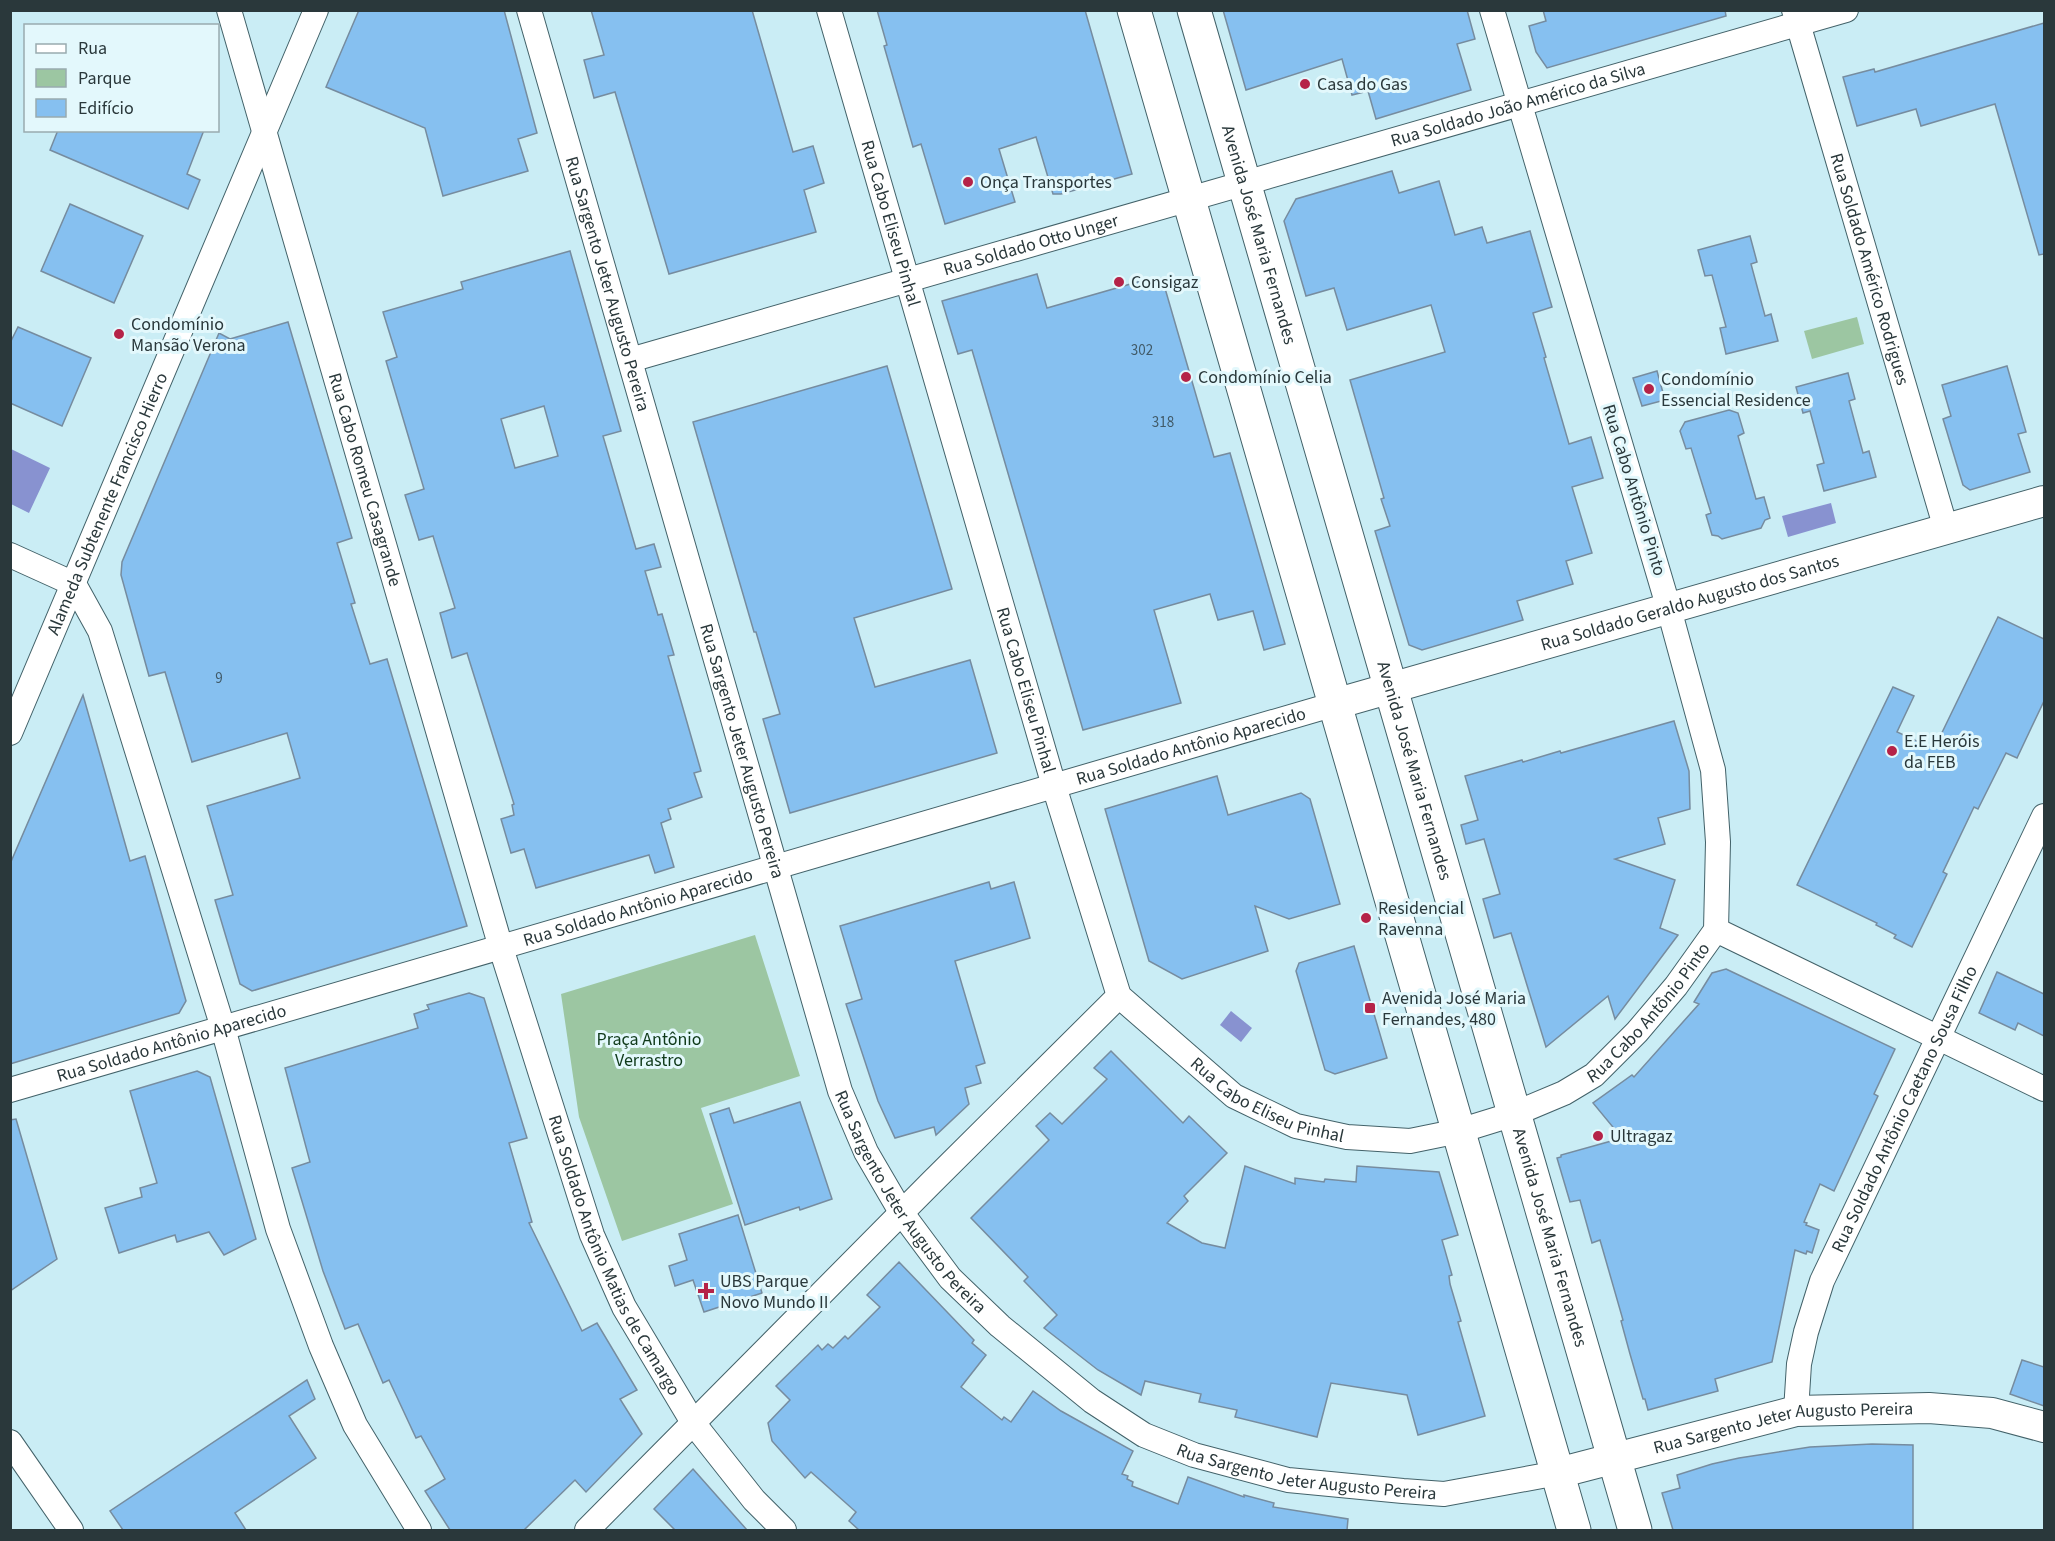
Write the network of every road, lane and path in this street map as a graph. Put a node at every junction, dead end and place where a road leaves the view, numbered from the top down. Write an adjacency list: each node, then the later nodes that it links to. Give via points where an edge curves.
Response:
1 (229, 10): 11 (street, Rua Cabo Romeu Casagrande)
2 (316, 10): 11 (street, Alameda Subtenente Francisco Hierro)
3 (529, 10): 15 (street, Rua Sargento Jeter Augusto Pereira)
4 (829, 10): 14 (street, Rua Cabo Eliseu Pinhal)
5 (1134, 10): 13 (main road)
6 (1194, 10): 12 (main road, Avenida José Maria Fernandes)
7 (1492, 10): 10 (street, Rua Cabo Antônio Pinto)
8 (1846, 10): 9 (street, Rua Soldado João Américo da Silva)
9 (1796, 17): 10 (street, Rua Soldado João Américo da Silva); 17 (street, Rua Soldado Américo Rodrigues)
10 (1519, 105): 12 (street, Rua Soldado João Américo da Silva); 20 (street, Rua Cabo Antônio Pinto)
11 (265, 130): 19 (street, Alameda Subtenente Francisco Hierro); 28 (street, Rua Cabo Romeu Casagrande)
12 (1244, 184): 13 (street, Rua Soldado João Américo da Silva); 21 (main road, Avenida José Maria Fernandes)
13 (1189, 200): 14 (street, Rua Soldado Otto Unger); 22 (main road)
14 (907, 281): 15 (street, Rua Soldado Otto Unger); 24 (street, Rua Cabo Eliseu Pinhal)
15 (630, 360): 26 (street, Rua Sargento Jeter Augusto Pereira)
16 (2044, 501): 17 (street, Rua Soldado Geraldo Augusto dos Santos)
17 (1947, 529): 20 (street, Rua Soldado Geraldo Augusto dos Santos)
18 (10, 555): 19 (street)
19 (74, 584): 23 (street, Alameda Subtenente Francisco Hierro); 30 (street, via 100,631)
20 (1669, 609): 21 (street, Rua Soldado Geraldo Augusto dos Santos); 27 (street, Rua Cabo Antônio Pinto, via 1713,770 1718,842)
21 (1390, 688): 22 (street, Rua Soldado Geraldo Augusto dos Santos); 34 (main road, Avenida José Maria Fernandes)
22 (1335, 704): 24 (street, Rua Soldado Antônio Aparecido); 35 (main road)
23 (10, 733)
24 (1054, 786): 26 (street, Rua Soldado Antônio Aparecido); 29 (street, Rua Cabo Eliseu Pinhal)
25 (2044, 816): 31 (street, Rua Soldado Antônio Caetano Sousa Filho)
26 (777, 867): 28 (street, Rua Soldado Antônio Aparecido); 36 (street, Rua Sargento Jeter Augusto Pereira, via 840,1091 866,1152)
27 (1716, 930): 31 (street); 34 (street, Rua Cabo Antônio Pinto, via 1676,986 1594,1075 1564,1093)
28 (501, 948): 30 (street, Rua Soldado Antônio Aparecido); 38 (street, Rua Soldado Antônio Matias de Camargo, via 592,1235 624,1307)
29 (1119, 996): 35 (street, Rua Cabo Eliseu Pinhal, via 1234,1096 1296,1126 1347,1137 1410,1141); 36 (street)
30 (223, 1028): 33 (street, Rua Soldado Antônio Aparecido); 44 (street, via 279,1229 321,1346 355,1425)
31 (1939, 1039): 32 (street); 37 (street, Rua Soldado Antônio Caetano Sousa Filho, via 1822,1281 1799,1364)
32 (2044, 1089)
33 (10, 1090)
34 (1514, 1114): 35 (street, Rua Cabo Antônio Pinto); 41 (main road, Avenida José Maria Fernandes)
35 (1459, 1131): 42 (main road)
36 (901, 1212): 38 (street); 42 (street, Rua Sargento Jeter Augusto Pereira, via 950,1278 1000,1326 1092,1401 1144,1435 1194,1455 1288,1480 1444,1494)
37 (1796, 1411): 39 (street, Rua Sargento Jeter Augusto Pereira, via 1929,1408 1992,1413); 41 (street, Rua Sargento Jeter Augusto Pereira)
38 (694, 1424): 45 (street); 46 (street, Rua Soldado Antônio Matias de Camargo, via 754,1500)
39 (2044, 1427)
40 (10, 1442): 43 (street)
41 (1614, 1459): 42 (street, Rua Sargento Jeter Augusto Pereira); 48 (main road, Avenida José Maria Fernandes)
42 (1558, 1473): 47 (main road)
43 (71, 1530)
44 (419, 1530)
45 (587, 1530)
46 (784, 1530)
47 (1574, 1530)
48 (1635, 1530)

